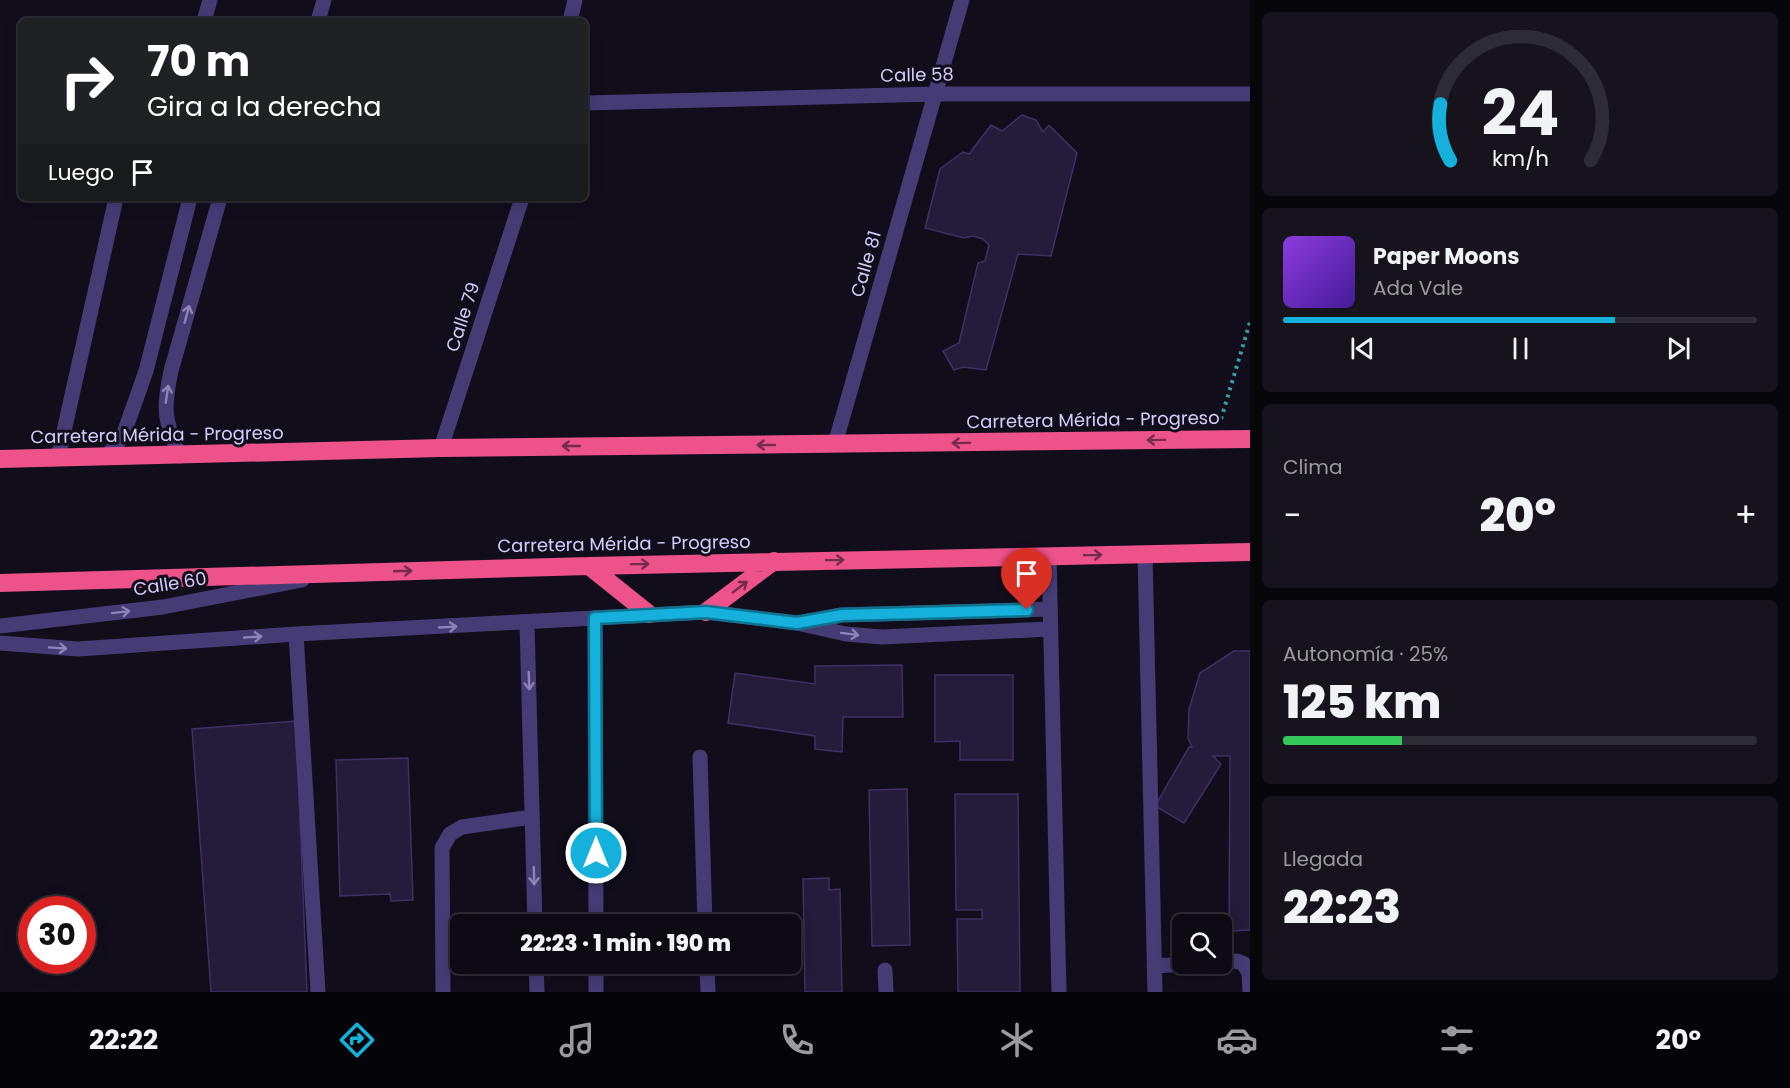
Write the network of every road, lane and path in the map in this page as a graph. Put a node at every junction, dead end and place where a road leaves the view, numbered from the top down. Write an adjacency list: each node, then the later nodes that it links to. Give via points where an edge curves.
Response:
1 (210, 0): 5 (street)
2 (324, 0): 6 (street)
3 (575, 0): 7 (street)
4 (962, 0): 8 (street, Calle 81)
5 (205, 18)
6 (319, 18)
7 (571, 18)
8 (935, 94): 9 (street, Calle 58); 10 (street, Calle 58); 18 (street, Calle 81)
9 (1250, 94)
10 (588, 103)
11 (115, 201): 22 (street)
12 (189, 201): 21 (street, via 146,370 123,436)
13 (219, 201): 20 (street, one-way to 13, via 168,429 165,400)
14 (521, 201): 19 (street, Calle 79)
15 (1250, 322): 17 (path)
16 (1250, 439): 17 (highway, Carretera Mérida - Progreso)
17 (1214, 440): 18 (highway, Carretera Mérida - Progreso, one-way to 18)
18 (835, 444): 19 (highway, Carretera Mérida - Progreso, one-way to 19)
19 (441, 448): 20 (highway, Carretera Mérida - Progreso)
20 (180, 456): 21 (highway, Carretera Mérida - Progreso)
21 (106, 457): 22 (highway, Carretera Mérida - Progreso)
22 (58, 458): 23 (highway, Carretera Mérida - Progreso)
23 (0, 459)
24 (1250, 552): 25 (highway, Carretera Mérida - Progreso)
25 (1145, 554): 26 (highway, Carretera Mérida - Progreso, one-way to 25); 48 (street)
26 (1049, 556): 27 (highway, Carretera Mérida - Progreso, one-way to 26); 31 (street)
27 (774, 561): 28 (highway, Carretera Mérida - Progreso, one-way to 27); 32 (highway, one-way to 27)
28 (589, 566): 29 (highway, Carretera Mérida - Progreso, one-way to 28); 33 (highway)
29 (345, 572): 30 (highway, Carretera Mérida - Progreso); 37 (street, Calle 60, one-way to 29, via 163,607)
30 (0, 583)
31 (1050, 609): 36 (street, via 842,615); 38 (street)
32 (706, 612): 33 (street); 36 (street)
33 (649, 614): 34 (street)
34 (595, 618): 35 (street); 44 (street)
35 (527, 623): 39 (street, one-way to 35); 42 (street, one-way to 42)
36 (797, 623): 38 (street, one-way to 38, via 882,637)
37 (0, 626)
38 (1050, 629): 59 (street)
39 (296, 634): 40 (street, one-way to 39, via 78,649); 53 (street)
40 (0, 643)
41 (700, 757): 45 (street)
42 (532, 818): 43 (street, one-way to 43); 54 (street, via 462,827 450,834 442,848)
43 (535, 914)
44 (596, 914)
45 (705, 914)
46 (1232, 961): 61 (street, via 1244,964 1249,973)
47 (1172, 965): 48 (street)
48 (1154, 966): 60 (street)
49 (885, 970): 58 (street)
50 (536, 974): 55 (street)
51 (596, 974): 56 (street)
52 (707, 974): 57 (street)
53 (318, 992)
54 (443, 992)
55 (537, 992)
56 (596, 992)
57 (708, 992)
58 (886, 992)
59 (1059, 992)
60 (1155, 992)
61 (1250, 992)

